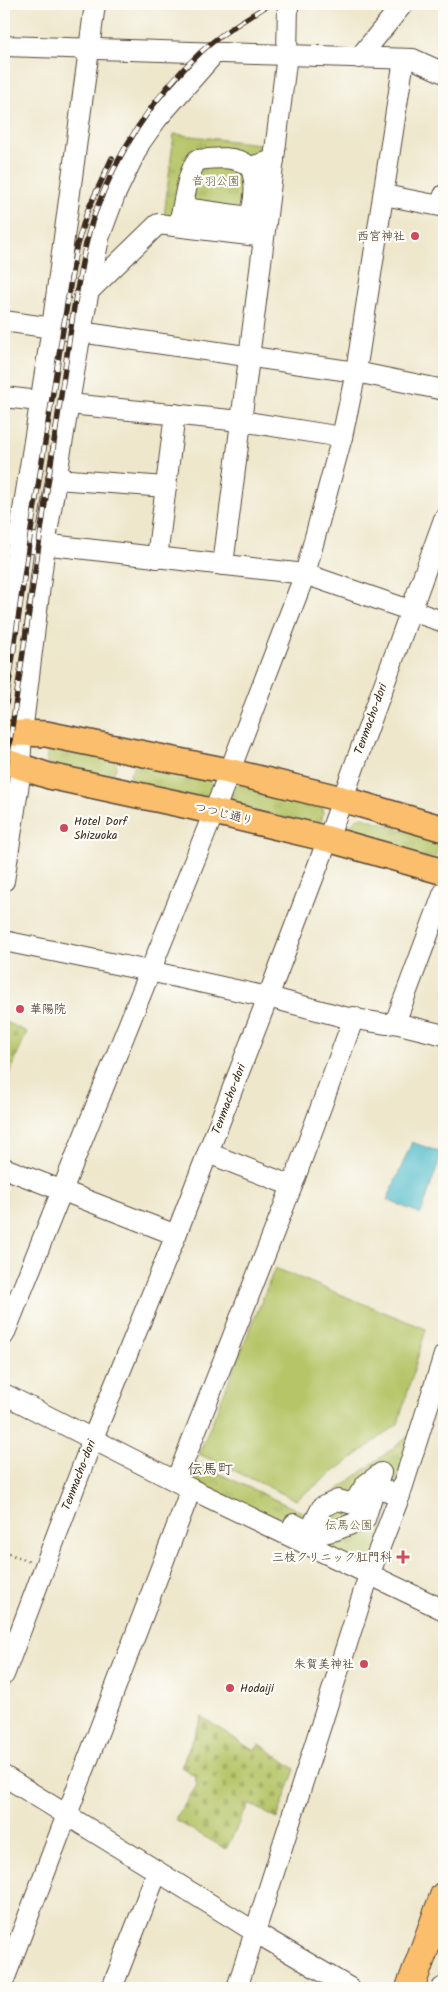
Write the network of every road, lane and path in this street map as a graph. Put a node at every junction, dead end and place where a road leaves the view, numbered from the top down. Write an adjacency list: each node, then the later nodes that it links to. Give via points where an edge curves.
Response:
1 (95, 4): 5 (street)
2 (288, 4): 7 (street)
3 (403, 4): 8 (street)
4 (4, 46): 5 (street)
5 (89, 48): 6 (street); 20 (street)
6 (215, 53): 7 (street); 18 (street, via 140,143 99,238)
7 (287, 55): 8 (street); 11 (street)
8 (359, 58): 9 (street)
9 (404, 59): 10 (street, via 412,59); 13 (street)
10 (444, 73)
11 (274, 160): 12 (street); 17 (street)
12 (250, 167): 15 (street, via 232,158 197,160 188,179); 16 (street, via 254,173 254,184)
13 (384, 195): 14 (street, via 440,206); 23 (street)
14 (444, 195)
15 (181, 217): 16 (street); 17 (street); 18 (street, via 158,224)
16 (249, 217): 17 (street)
17 (260, 237): 22 (street)
18 (88, 292): 21 (street)
19 (4, 321): 20 (street)
20 (52, 328): 21 (street); 26 (street)
21 (81, 332): 22 (street); 27 (street)
22 (249, 356): 23 (street); 29 (street)
23 (356, 372): 24 (street); 30 (street)
24 (444, 390)
25 (4, 397): 26 (street)
26 (39, 401): 34 (street)
27 (69, 404): 28 (street); 31 (street)
28 (175, 414): 29 (street); 32 (street)
29 (241, 421): 30 (street); 37 (street)
30 (342, 437): 38 (street)
31 (56, 478): 32 (street); 35 (street)
32 (166, 487): 36 (street)
33 (444, 519): 39 (street, Tenmacho-dori)
34 (11, 541): 35 (street); 41 (street)
35 (45, 544): 36 (street); 42 (street)
36 (157, 558): 37 (street)
37 (222, 565): 38 (street)
38 (305, 574): 39 (street); 44 (street)
39 (410, 611): 40 (street); 45 (street, Tenmacho-dori)
40 (444, 622)
41 (4, 649)
42 (13, 733): 43 (street); 44 (main road, via 46,734)
43 (12, 764): 46 (main road, つつじ通り, via 49,776); 50 (street)
44 (228, 771): 45 (main road); 46 (street)
45 (342, 799): 47 (main road); 48 (street, Tenmacho-dori)
46 (214, 812): 48 (main road, つつじ通り); 53 (street)
47 (444, 829)
48 (328, 839): 49 (main road, つつじ通り); 54 (street, Tenmacho-dori)
49 (444, 871)
50 (4, 881)
51 (444, 892): 56 (street)
52 (4, 942): 53 (street)
53 (149, 971): 54 (street); 61 (street)
54 (268, 997): 55 (street); 58 (street, Tenmacho-dori)
55 (354, 1017): 56 (street); 60 (street)
56 (395, 1024): 57 (street)
57 (444, 1035)
58 (208, 1153): 60 (street); 62 (street, Tenmacho-dori)
59 (4, 1168): 61 (street)
60 (292, 1186): 67 (street)
61 (62, 1190): 62 (street); 63 (street)
62 (176, 1235): 66 (street, Tenmacho-dori)
63 (4, 1335)
64 (444, 1355): 69 (street)
65 (4, 1394): 66 (street)
66 (93, 1438): 67 (street); 76 (street, Tenmacho-dori)
67 (181, 1482): 71 (street, via 198,1478); 74 (street); 78 (street)
68 (375, 1487): 69 (street); 70 (street, via 365,1519); 71 (street, via 381,1473 366,1484 353,1504 338,1500 322,1507)
69 (400, 1495): 74 (street)
70 (336, 1530): 71 (street, via 316,1535); 74 (street, via 331,1542 360,1557)
71 (309, 1532)
72 (4, 1552): 73 (path)
73 (29, 1561)
74 (368, 1574): 75 (street); 81 (street)
75 (444, 1610)
76 (4, 1675)
77 (4, 1776): 78 (street)
78 (68, 1817): 79 (street); 83 (street)
79 (157, 1872): 81 (street); 84 (street)
80 (444, 1896): 82 (highway)
81 (255, 1932): 85 (street); 86 (street)
82 (437, 1939): 87 (highway)
83 (4, 1980)
84 (112, 1988)
85 (237, 1988)
86 (350, 1988)
87 (410, 1988)

